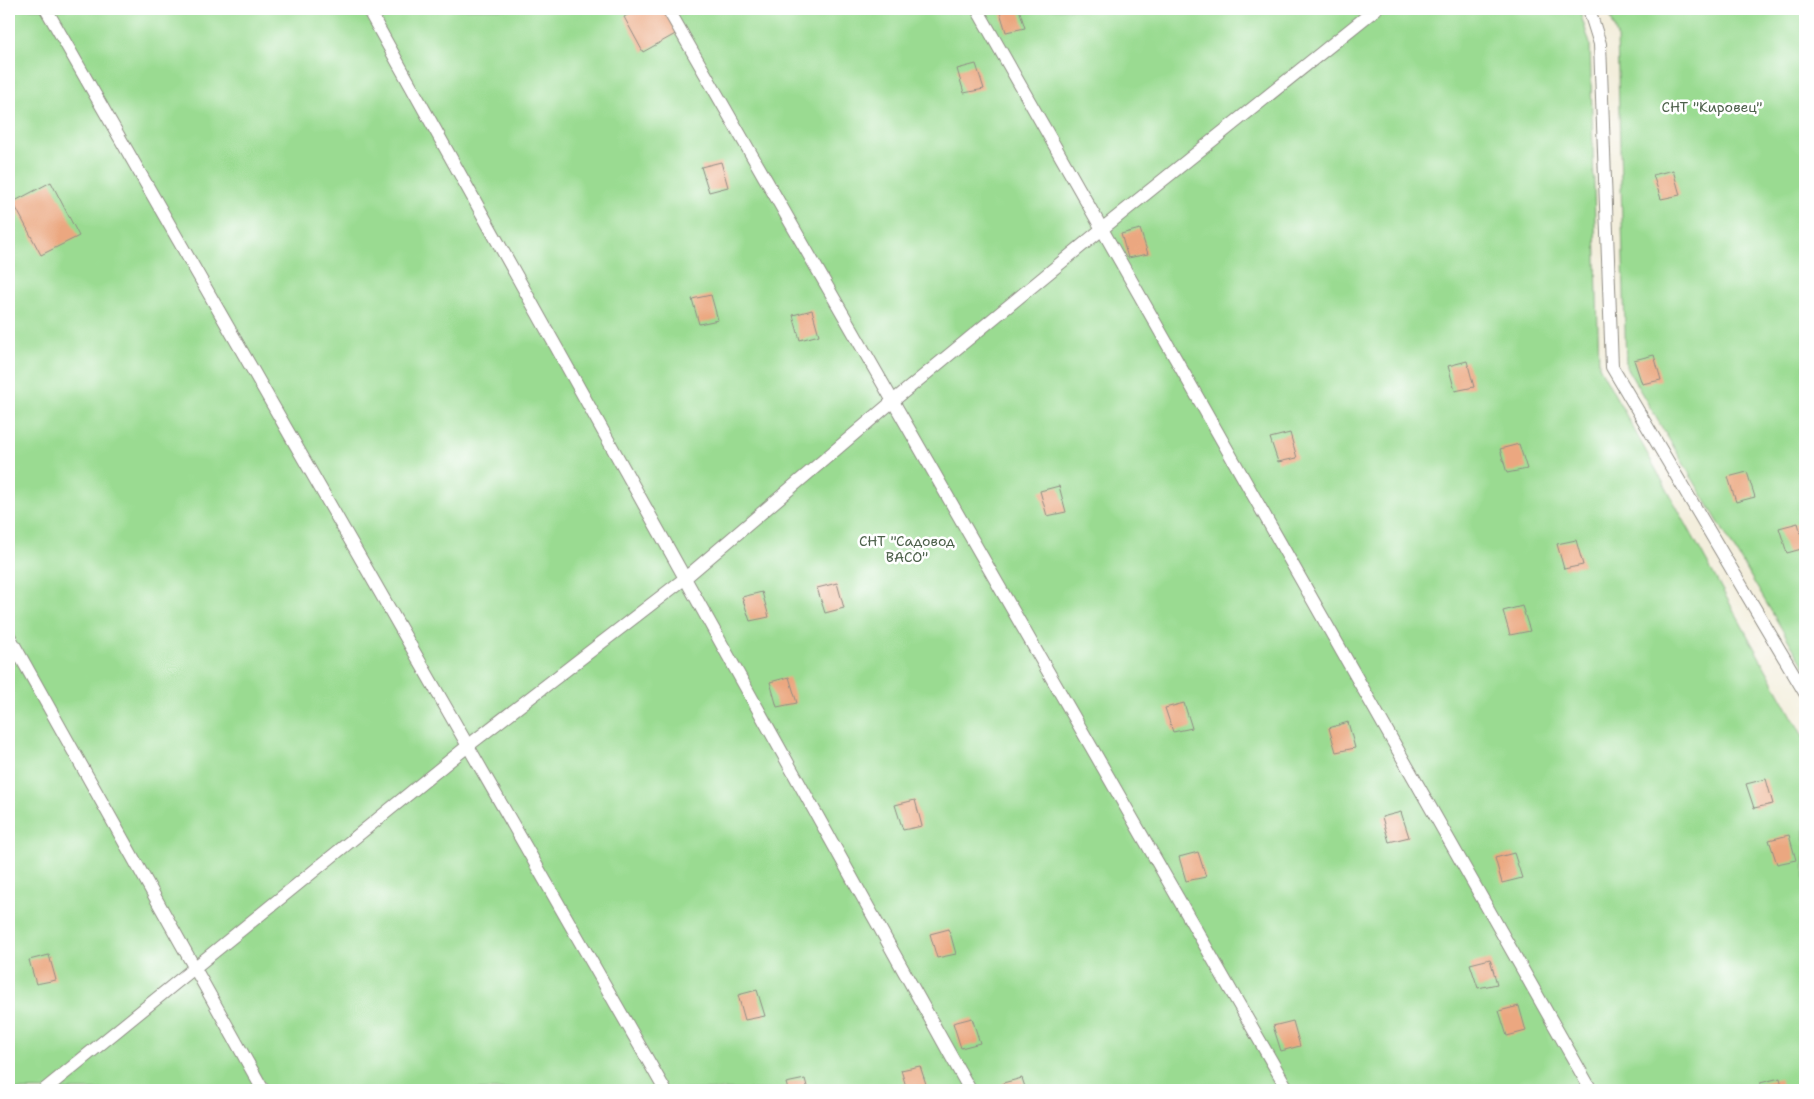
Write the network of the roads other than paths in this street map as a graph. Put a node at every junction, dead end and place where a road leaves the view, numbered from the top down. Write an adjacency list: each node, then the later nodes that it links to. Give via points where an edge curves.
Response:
1 (46, 9): 12 (lane)
2 (368, 9): 9 (lane)
3 (668, 9): 8 (lane)
4 (977, 9): 7 (lane)
5 (1376, 9): 7 (lane)
6 (1589, 9): 11 (lane, via 1600,44 1612,367)
7 (1102, 229): 8 (lane); 19 (lane)
8 (893, 401): 9 (lane); 18 (lane)
9 (684, 579): 12 (lane); 17 (lane)
10 (9, 636): 13 (lane)
11 (1805, 693)
12 (469, 745): 13 (lane); 16 (lane)
13 (195, 968): 14 (lane); 15 (lane)
14 (44, 1090)
15 (264, 1090)
16 (665, 1090)
17 (970, 1090)
18 (1288, 1090)
19 (1591, 1090)

